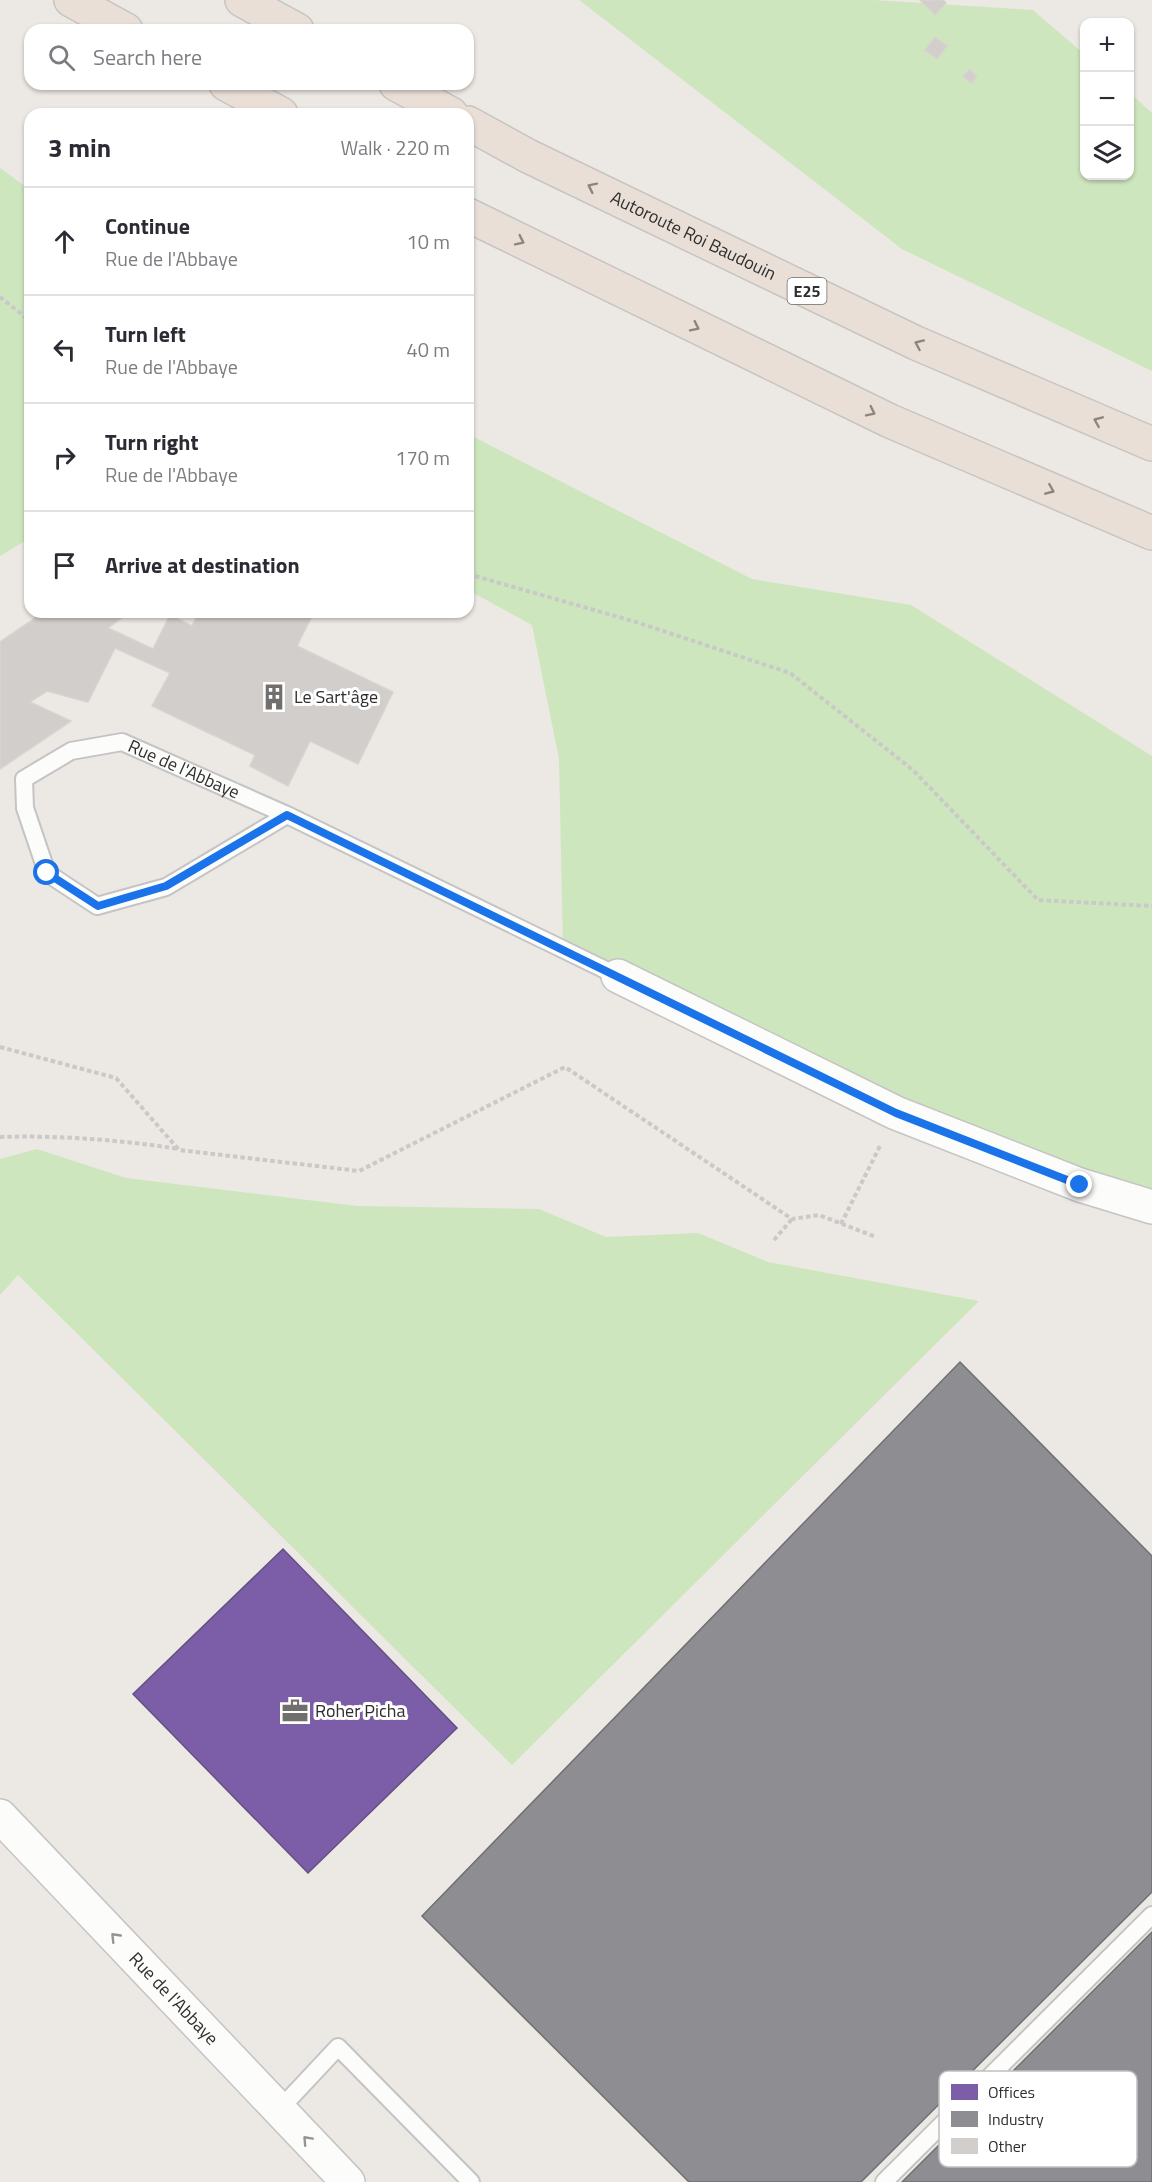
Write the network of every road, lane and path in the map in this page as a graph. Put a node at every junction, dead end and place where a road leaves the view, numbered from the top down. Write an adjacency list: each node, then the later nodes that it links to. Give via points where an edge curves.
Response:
1 (71, 0): 3 (highway)
2 (242, 0): 4 (highway)
3 (115, 24)
4 (286, 24)
5 (237, 90): 7 (highway)
6 (407, 90): 8 (highway)
7 (270, 108)
8 (440, 108)
9 (474, 126): 13 (highway, Autoroute Roi Baudouin / E25, one-way to 9, via 916,343)
10 (474, 218): 14 (highway, one-way to 14, via 890,421)
11 (0, 297): 12 (path)
12 (24, 316)
13 (1152, 444)
14 (1152, 533)
15 (474, 575): 17 (path, via 790,673 913,770 1038,900)
16 (287, 815): 16 (lane, Rue de l'Abbaye, via 166,886 98,906 47,873 25,808 24,779 70,751 122,742); 18 (lane, Rue de l'Abbaye)
17 (1152, 906)
18 (618, 976): 20 (street, Rue de l'Abbaye)
19 (0, 1047): 22 (path, via 116,1078)
20 (896, 1113): 23 (street, Rue de l'Abbaye, via 1080,1185); 25 (path)
21 (0, 1137): 22 (path, via 32,1136)
22 (179, 1149): 24 (path, via 359,1171 565,1067)
23 (1152, 1207)
24 (792, 1219): 25 (path, via 819,1215); 27 (path)
25 (841, 1224): 26 (path)
26 (876, 1237)
27 (774, 1240)
28 (0, 1816): 31 (street, Rue de l'Abbaye, one-way to 28)
29 (1152, 1915): 30 (lane)
30 (996, 2071)
31 (279, 2110): 33 (street, Rue de l'Abbaye, one-way to 31); 34 (lane, via 338,2047)
32 (939, 2128): 35 (lane)
33 (348, 2182)
34 (471, 2182)
35 (885, 2182)

